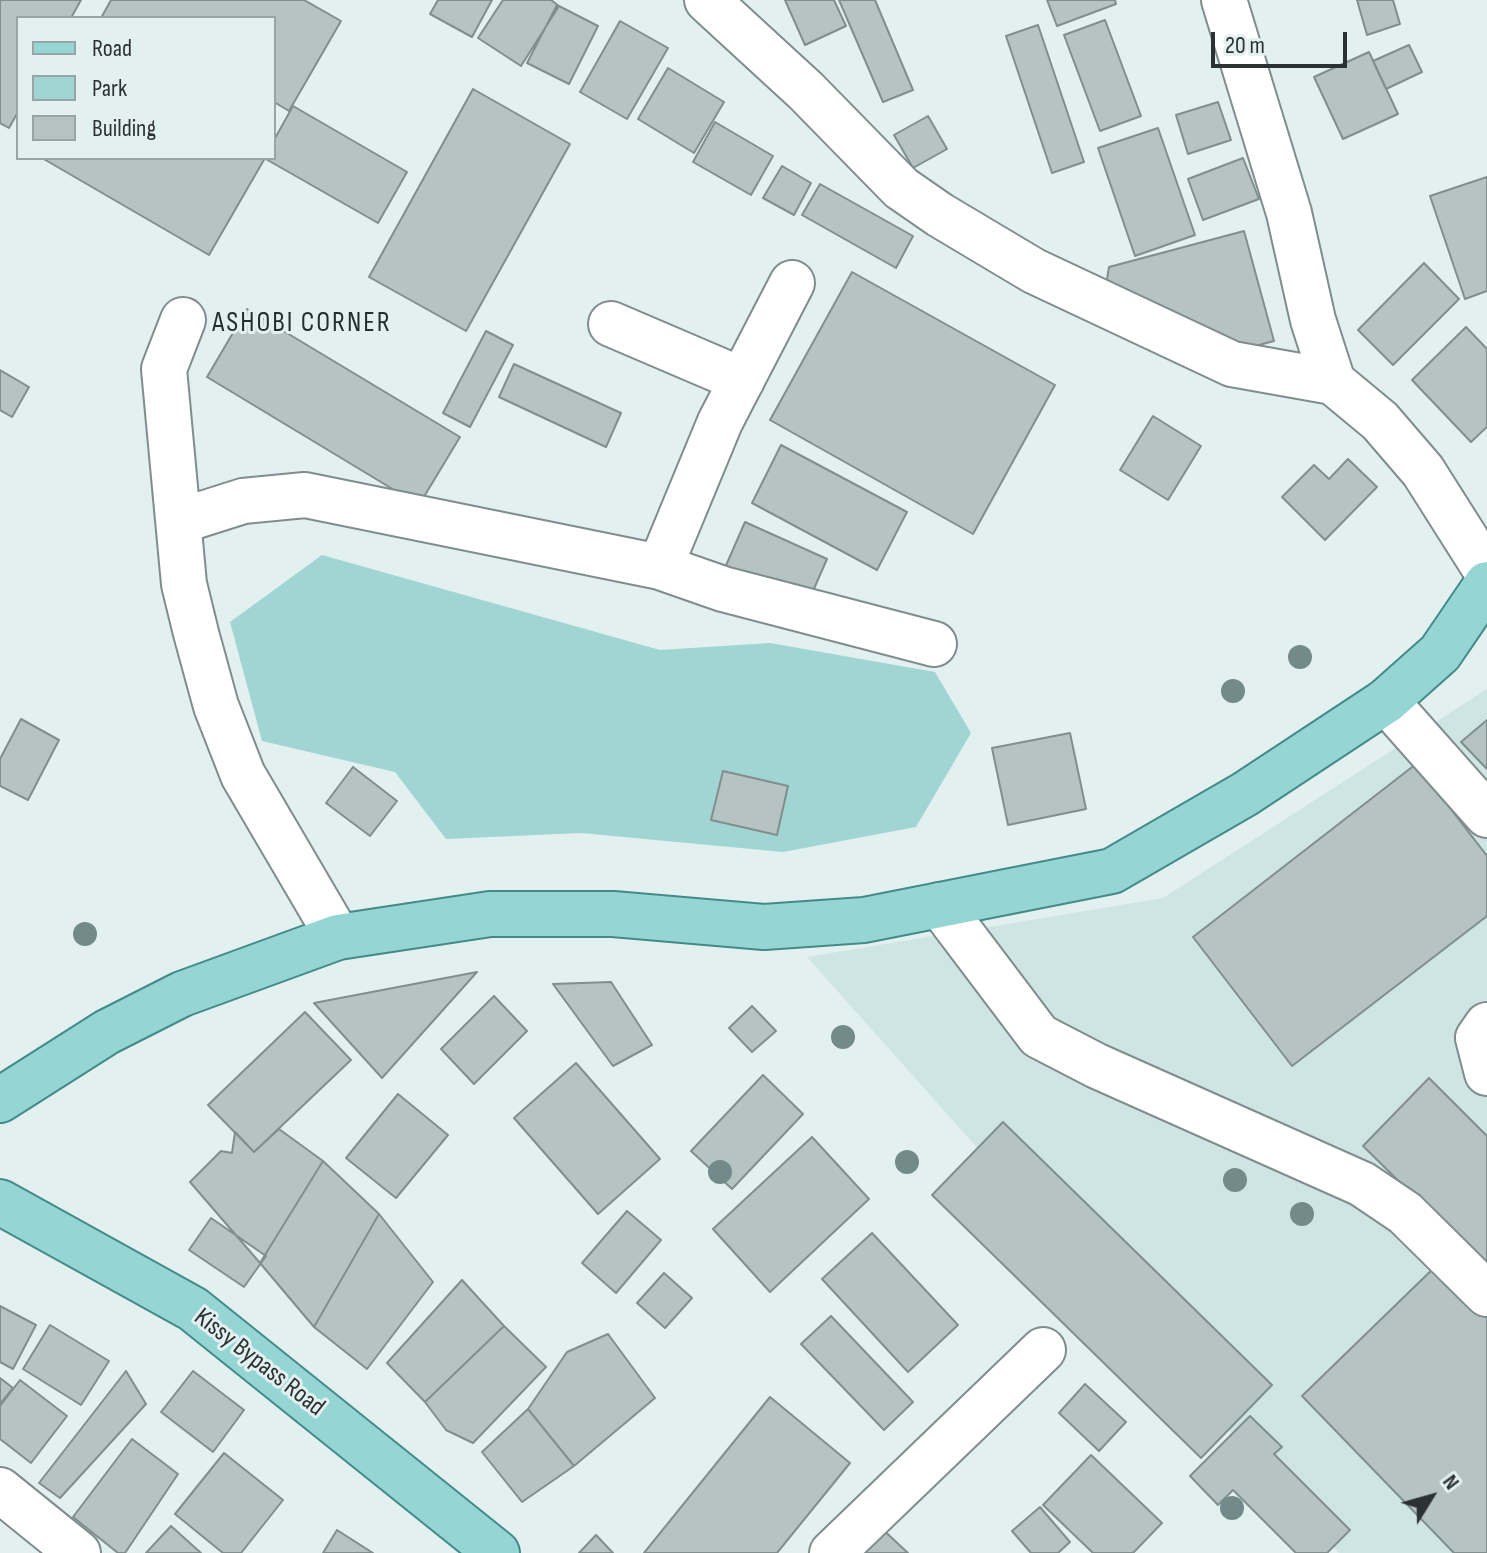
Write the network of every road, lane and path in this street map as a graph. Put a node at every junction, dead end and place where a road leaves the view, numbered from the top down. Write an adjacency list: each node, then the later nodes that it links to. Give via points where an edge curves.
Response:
1 (707, 0): 7 (street, via 901,188 940,215 1034,271 1232,364)
2 (1224, 0): 7 (street, via 1289,213)
3 (792, 283): 6 (street)
4 (183, 320): 8 (street, via 164,369)
5 (611, 324): 6 (street)
6 (742, 380): 9 (street)
7 (1333, 382): 10 (street, via 1380,421 1423,471)
8 (180, 521): 9 (street, via 243,501 305,495); 18 (street, via 184,584 216,706 243,775)
9 (660, 567): 13 (street, via 723,589)
10 (1487, 572)
11 (1487, 584): 14 (main road)
12 (1487, 630): 14 (main road)
13 (934, 644)
14 (1440, 653): 15 (main road)
15 (1386, 701): 16 (street); 17 (main road, via 1245,794 1112,871)
16 (1487, 815)
17 (940, 905): 18 (main road, via 864,920 764,927 613,914 490,914); 23 (street, via 1039,1036 1362,1184 1405,1213)
18 (338, 937): 21 (main road, via 182,994 107,1032)
19 (1487, 1025): 20 (street, via 1478,1038)
20 (1487, 1073)
21 (0, 1100)
22 (0, 1202): 27 (main road, Kissy Bypass Road, via 193,1309)
23 (1487, 1294)
24 (1043, 1350): 28 (street)
25 (0, 1490): 26 (street)
26 (78, 1553)
27 (497, 1553)
28 (832, 1553)

